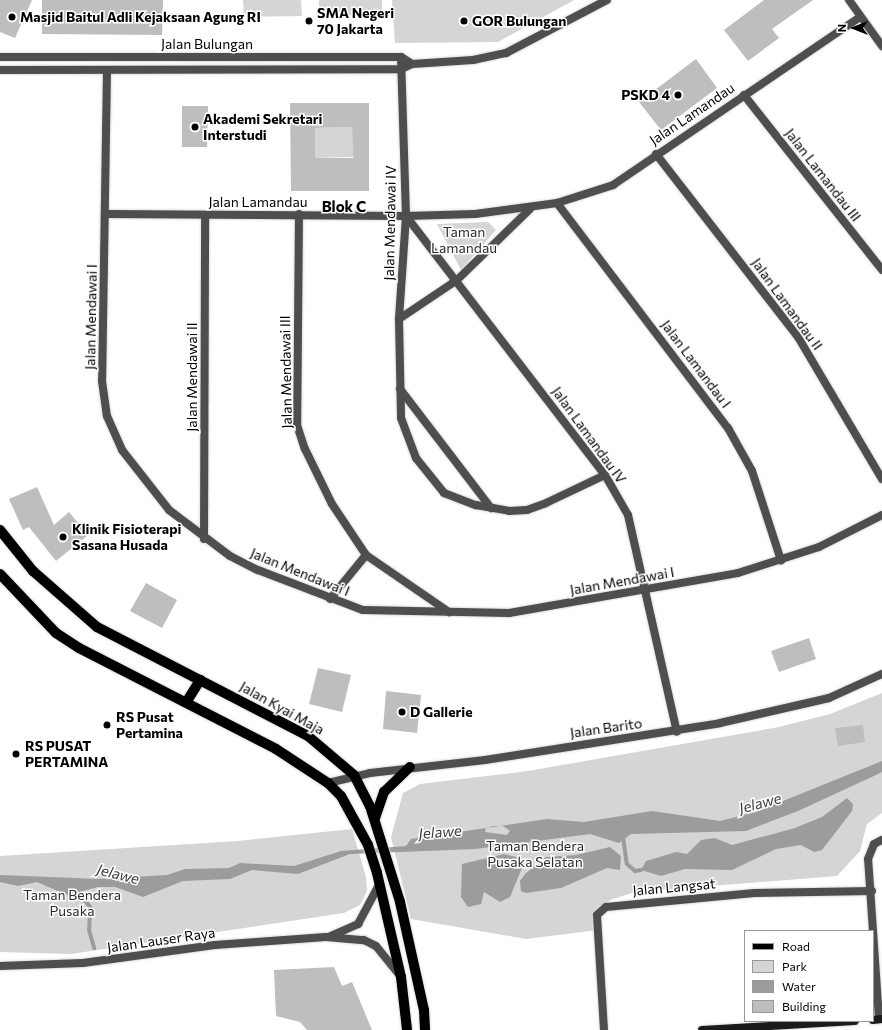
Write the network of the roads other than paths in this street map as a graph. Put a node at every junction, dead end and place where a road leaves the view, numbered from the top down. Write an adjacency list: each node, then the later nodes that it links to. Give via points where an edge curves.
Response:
1 (607, 0): 7 (street, Jalan Bulungan, via 506,53 473,60)
2 (849, 0): 3 (street)
3 (859, 18): 4 (street); 11 (street, Jalan Lamandau)
4 (882, 46)
5 (0, 57): 6 (street, Jalan Bulungan)
6 (401, 57): 7 (street); 8 (street, Jalan Mendawai IV)
7 (412, 64): 8 (street, Jalan Bulungan)
8 (401, 69): 10 (street, Jalan Bulungan); 18 (street, Jalan Mendawai IV)
9 (0, 70): 10 (street, Jalan Bulungan)
10 (107, 70): 15 (street, Jalan Mendawai I)
11 (744, 95): 12 (street, Jalan Lamandau); 19 (street, Jalan Lamandau III)
12 (656, 154): 13 (street, Jalan Lamandau, via 600,192); 24 (street, Jalan Lamandau II, via 798,337)
13 (557, 203): 14 (street, Jalan Lamandau); 30 (street, Jalan Lamandau I, via 728,428 752,471)
14 (530, 208): 18 (street, Jalan Lamandau); 20 (street)
15 (106, 214): 17 (street, Jalan Lamandau); 28 (street, Jalan Mendawai I, via 102,381 107,416 122,450 144,481 169,510)
16 (299, 214): 17 (street, Jalan Lamandau); 18 (street, Jalan Lamandau); 29 (street, Jalan Mendawai III, via 297,425 305,449 332,504)
17 (205, 215): 28 (street, Jalan Mendawai II)
18 (406, 216): 20 (street, Jalan Lamandau IV); 21 (street, Jalan Mendawai IV)
19 (882, 270)
20 (457, 280): 21 (street); 23 (street, Jalan Lamandau IV)
21 (399, 319): 22 (street, Jalan Mendawai IV)
22 (400, 389): 25 (street); 25 (street, Jalan Mendawai IV, via 407,440 427,475 444,493)
23 (605, 475): 25 (street, Jalan Mendawai IV, via 527,510); 32 (street, Jalan Lamandau IV, via 628,515)
24 (882, 479)
25 (492, 508)
26 (882, 515): 30 (street, Jalan Mendawai I, via 819,547)
27 (0, 530): 36 (main road, Jalan Kyai Maja, via 33,571 97,627)
28 (204, 539): 33 (street, Jalan Mendawai I, via 258,570)
29 (366, 555): 33 (street); 34 (street, Jalan Mendawai III)
30 (780, 560): 32 (street, Jalan Mendawai I, via 738,573)
31 (0, 574): 37 (main road, via 56,633 79,648)
32 (648, 591): 34 (street, Jalan Mendawai I, via 509,613); 38 (street, Jalan Lamandau IV)
33 (330, 599): 34 (street, Jalan Mendawai I, via 363,610)
34 (449, 613)
35 (882, 674): 38 (street, Jalan Barito, via 829,698)
36 (200, 680): 37 (main road); 40 (main road, Jalan Kyai Maja, via 308,736)
37 (187, 701): 41 (main road, via 276,749)
38 (678, 732): 39 (street, Jalan Barito)
39 (410, 767): 40 (street, Jalan Barito); 42 (main road, via 384,792)
40 (354, 776): 41 (street, Jalan Barito); 42 (main road, Jalan Kyai Maja)
41 (328, 783): 44 (main road, via 352,812 368,845)
42 (374, 820): 55 (main road, Jalan Kyai Maja, via 413,958 424,1010)
43 (882, 840): 45 (street, via 869,851)
44 (380, 885): 48 (street, Jalan Lauser Raya, via 358,924); 50 (main road)
45 (872, 892): 46 (street); 56 (street, Jalan Langsat, via 754,893 606,906 597,915)
46 (874, 930)
47 (874, 934): 51 (street)
48 (326, 938): 49 (street, Jalan Lauser Raya, via 216,945 83,963); 50 (street, Jalan Lauser Raya, via 364,940 376,946)
49 (0, 966)
50 (401, 977): 54 (main road)
51 (878, 1019)
52 (851, 1022): 53 (main road)
53 (835, 1026): 57 (main road)
54 (407, 1030)
55 (425, 1030)
56 (604, 1030)
57 (702, 1030)

